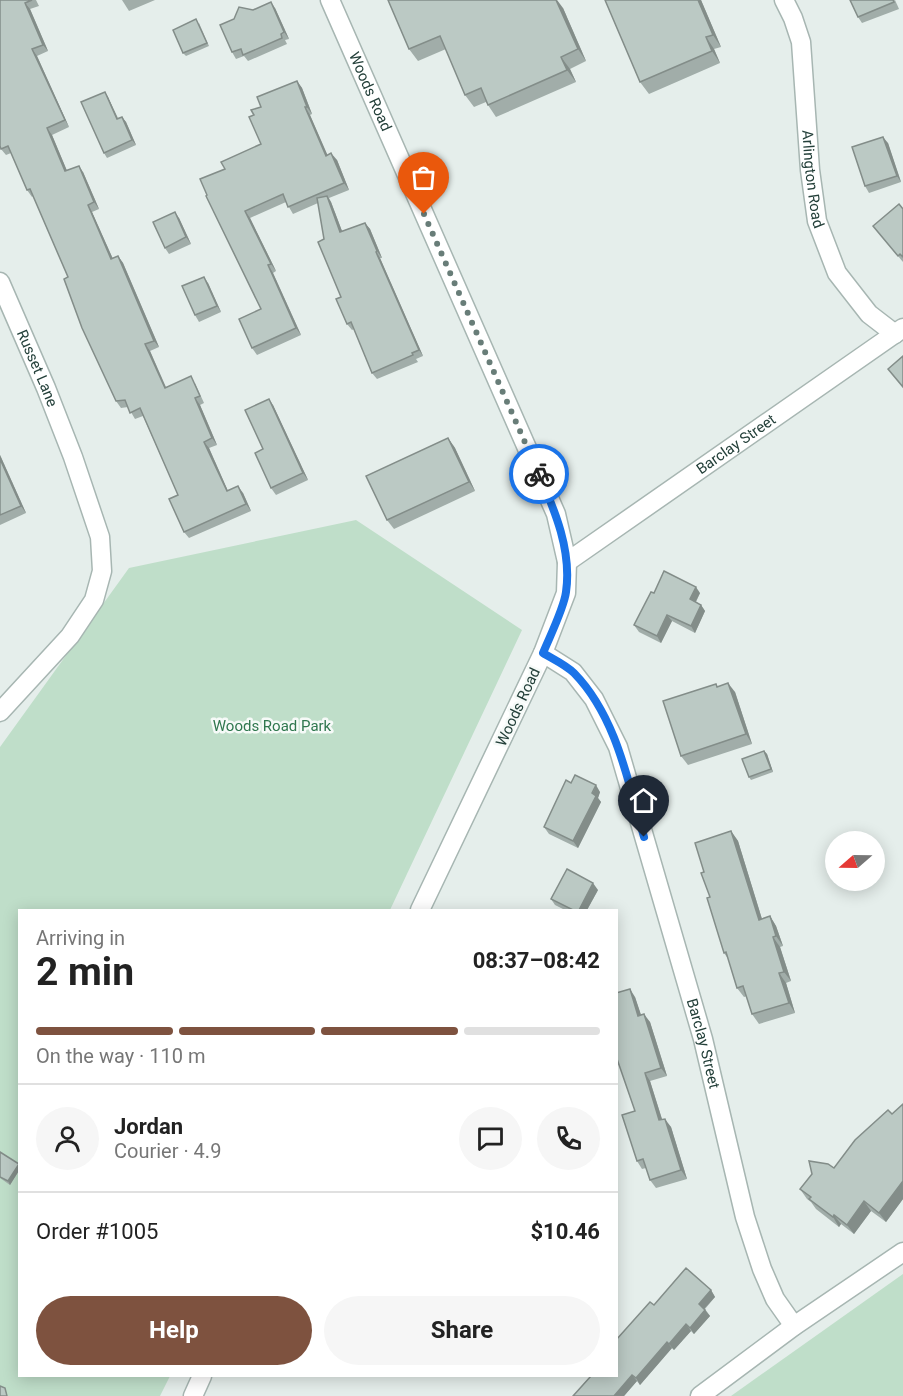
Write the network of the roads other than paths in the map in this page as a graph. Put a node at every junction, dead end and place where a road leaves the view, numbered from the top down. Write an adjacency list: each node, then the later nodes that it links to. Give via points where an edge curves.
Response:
1 (330, 0): 5 (street, Woods Road, via 556,514)
2 (784, 0): 4 (street, Arlington Road, via 801,42 817,221 837,273 869,314)
3 (0, 282): 7 (street, Russet Lane, via 73,457 100,537 102,571 94,600 70,636)
4 (899, 331): 5 (street, Barclay Street)
5 (567, 562): 6 (street, Woods Road, via 566,593)
6 (543, 653): 8 (street, Woods Road); 10 (street, Barclay Street, via 573,672 594,699 618,747 703,1039 745,1217 775,1299)
7 (0, 712)
8 (420, 909)
9 (903, 1252): 10 (street)
10 (794, 1326): 13 (street)
11 (202, 1377): 12 (street)
12 (193, 1396)
13 (700, 1396)

